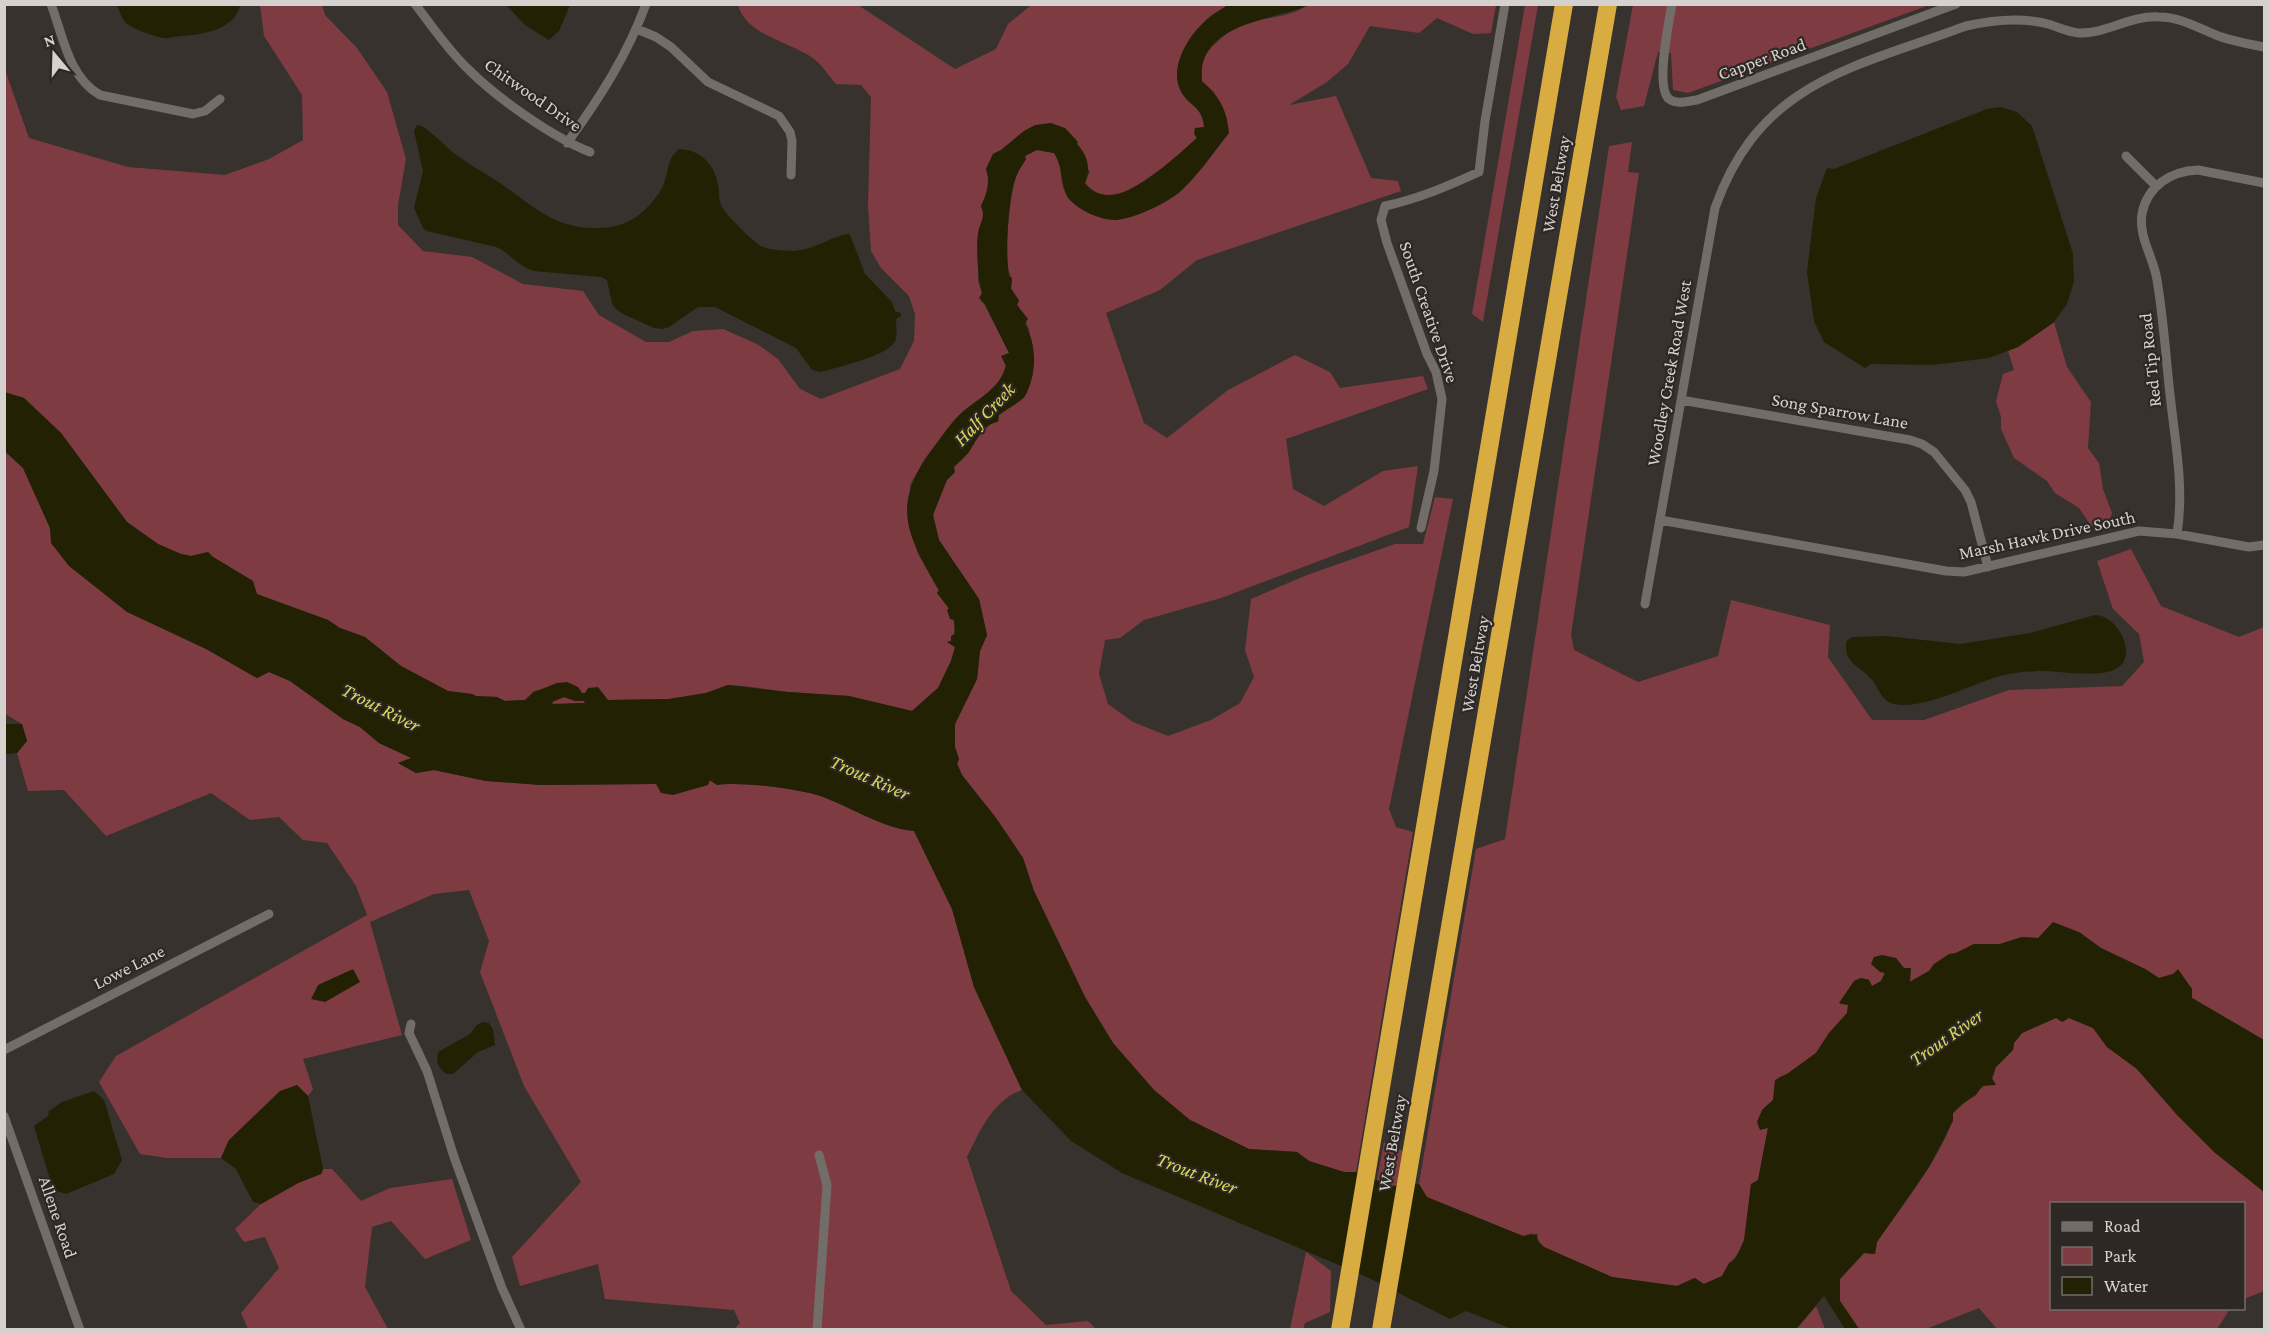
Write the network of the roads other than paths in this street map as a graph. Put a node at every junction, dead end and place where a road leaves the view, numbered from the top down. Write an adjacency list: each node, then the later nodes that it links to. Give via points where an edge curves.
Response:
1 (51, 4): 11 (street, via 76,73 100,95 193,114 205,111)
2 (416, 4): 12 (street, Chitwood Drive, via 459,60 479,79)
3 (646, 4): 9 (street)
4 (1505, 4): 20 (street, South Creative Drive, via 1479,172 1385,206 1381,220 1436,372 1442,399 1434,471)
5 (1564, 4): 33 (highway, West Beltway)
6 (1608, 4): 34 (highway, West Beltway)
7 (1672, 4): 8 (street, Capper Road, via 1663,83 1665,94 1678,103 1697,100)
8 (1956, 4)
9 (637, 29): 12 (street, via 621,63); 15 (street, via 671,47 708,82 780,116 792,141)
10 (2265, 46): 18 (street, Woodley Creek Road West, via 2240,43 2175,18 2158,16 2079,33 2024,21 1985,22 1818,82 1773,114 1741,151 1729,173 1715,208)
11 (220, 99)
12 (567, 143): 13 (street, Chitwood Drive)
13 (590, 152)
14 (2126, 156): 17 (street)
15 (791, 175)
16 (2265, 183): 17 (street, via 2198,170 2165,179)
17 (2156, 186): 21 (street, Red Tip Road, via 2147,199 2141,223 2157,278 2181,494)
18 (1681, 400): 19 (street, Woodley Creek Road West); 23 (street, Song Sparrow Lane, via 1922,444 1934,452 1968,496)
19 (1660, 520): 23 (street, Marsh Hawk Drive South, via 1946,571); 24 (street, Woodley Creek Road West)
20 (1421, 528)
21 (2177, 534): 22 (street, Marsh Hawk Drive South, via 2249,547); 23 (street, Marsh Hawk Drive South, via 2124,533)
22 (2265, 545)
23 (1988, 567)
24 (1645, 604)
25 (269, 914): 27 (street, Lowe Lane)
26 (411, 1024): 31 (street, via 409,1033 427,1071 454,1157)
27 (4, 1050)
28 (4, 1116): 30 (street, Allene Road)
29 (819, 1155): 32 (street, via 827,1185)
30 (80, 1329)
31 (521, 1329)
32 (817, 1329)
33 (1340, 1329)
34 (1381, 1329)

